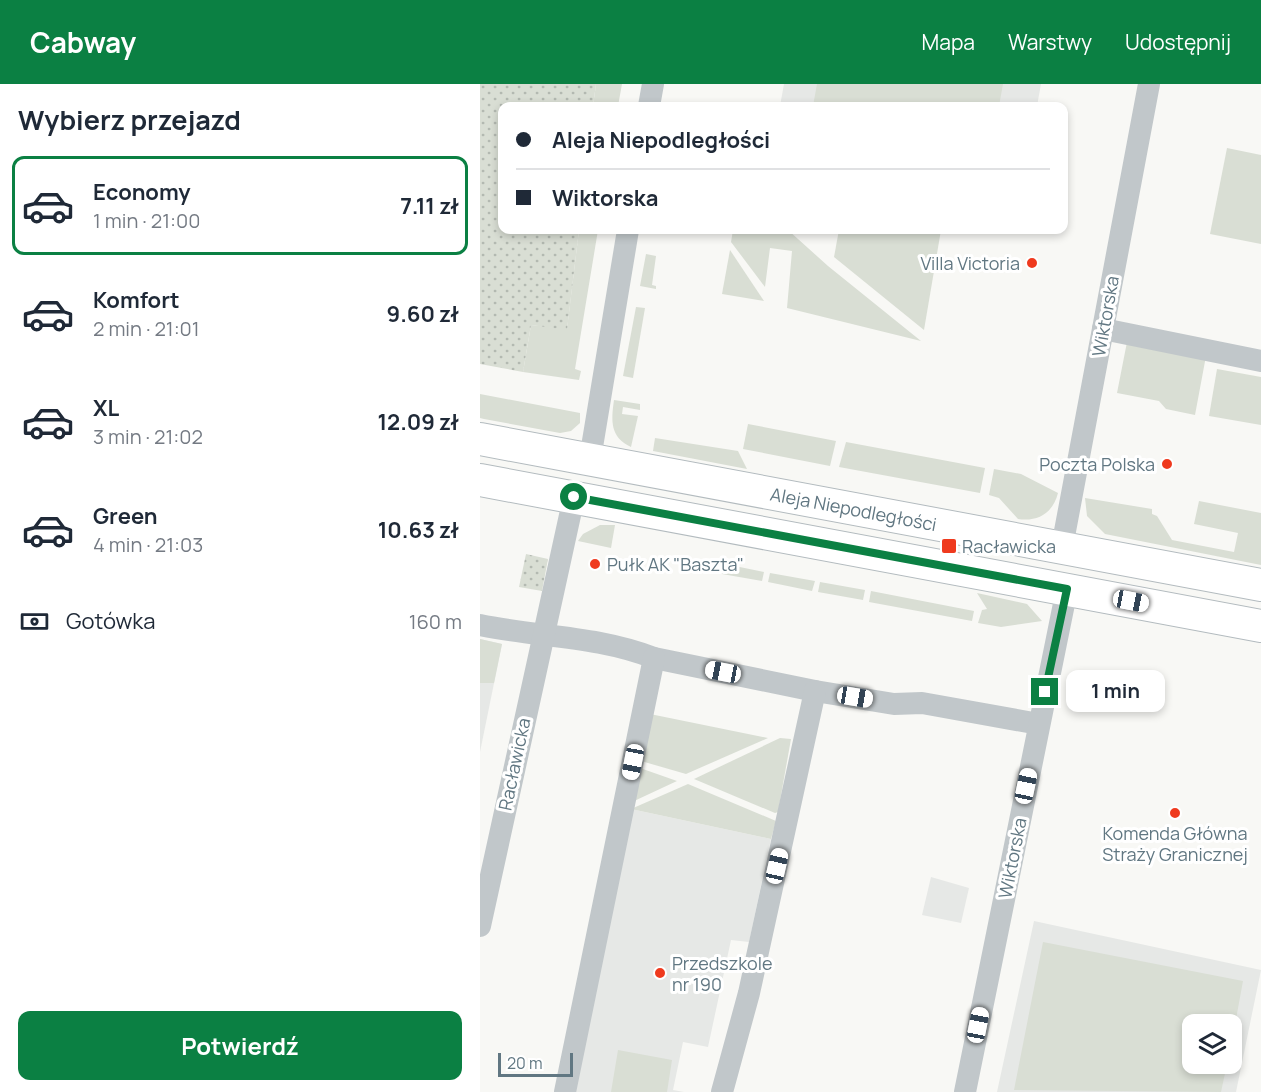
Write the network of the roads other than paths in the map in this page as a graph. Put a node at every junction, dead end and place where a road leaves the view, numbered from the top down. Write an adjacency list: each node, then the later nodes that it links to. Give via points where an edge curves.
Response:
1 (653, 84): 3 (street)
2 (1149, 84): 5 (street, Wiktorska)
3 (650, 102)
4 (627, 234): 8 (street)
5 (1103, 329): 6 (street); 11 (street, Wiktorska)
6 (1261, 361)
7 (480, 439): 8 (main road, Aleja Niepodległości)
8 (590, 459): 11 (main road, Aleja Niepodległości)
9 (480, 480): 10 (main road)
10 (574, 497): 13 (main road); 16 (street, Racławicka)
11 (1062, 547): 12 (main road, Aleja Niepodległości)
12 (1261, 585)
13 (1067, 589): 15 (main road); 19 (street, Wiktorska)
14 (480, 625): 16 (street)
15 (1261, 626)
16 (544, 635): 17 (street, via 630,649); 20 (street, Racławicka)
17 (654, 658): 18 (street); 22 (street)
18 (815, 691): 19 (street, via 894,704 922,703); 23 (street, via 749,993)
19 (1039, 724): 24 (street, Wiktorska)
20 (485, 873): 21 (street, Racławicka)
21 (480, 926)
22 (566, 1092)
23 (722, 1092)
24 (965, 1092)

